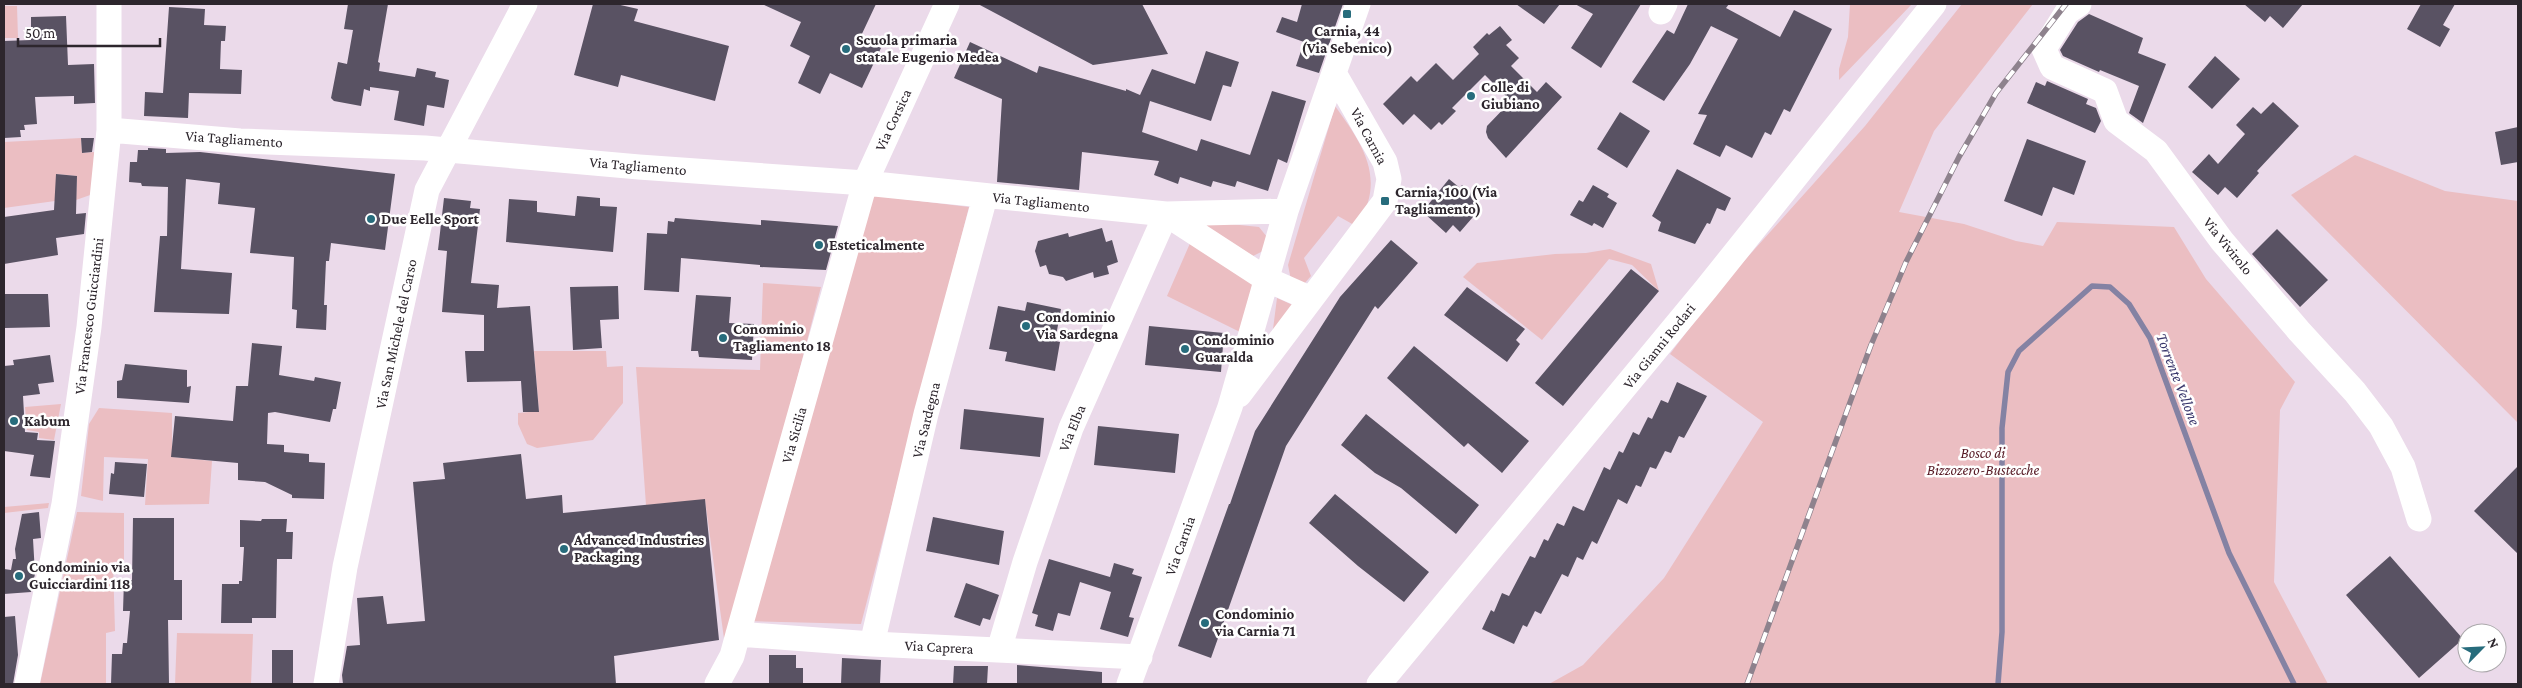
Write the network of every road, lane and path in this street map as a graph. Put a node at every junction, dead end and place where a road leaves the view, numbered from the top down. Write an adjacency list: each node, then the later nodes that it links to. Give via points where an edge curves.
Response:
1 (109, 4): 8 (street, Via Francesco Guicciardini)
2 (525, 4): 9 (street, Via San Michele del Carso)
3 (947, 4): 10 (street, Via Corsica)
4 (1358, 4): 7 (street, Via Carnia)
5 (1934, 4): 26 (street, Via Gianni Rodari, via 1706,289)
6 (2079, 4): 17 (street, Via Vivirolo, via 2067,12 2044,49 2052,67 2105,91 2116,121 2156,151 2222,241 2355,392 2381,426 2403,467)
7 (1334, 73): 12 (street, Via Carnia); 15 (street, Via Carnia, via 1385,162 1388,192 1371,222)
8 (109, 130): 9 (street, Via Tagliamento, via 240,141); 22 (street, Via Francesco Guicciardini, via 89,328 64,504)
9 (447, 150): 10 (street, Via Tagliamento); 23 (street, Via San Michele del Carso, via 427,190 345,567)
10 (865, 183): 11 (street, Via Tagliamento); 18 (street, Via Sicilia)
11 (986, 196): 13 (street, Via Tagliamento); 19 (street, Via Sardegna, via 926,414)
12 (1286, 211): 13 (street, Via Tagliamento); 14 (street, Via Carnia)
13 (1166, 214): 14 (street, Via Tagliamento); 20 (street, Via Elba, via 1071,428)
14 (1266, 279): 15 (street); 16 (street, Via Carnia)
15 (1311, 299): 16 (street, Via Carnia)
16 (1230, 407): 21 (street, Via Carnia)
17 (2419, 519)
18 (738, 634): 19 (street, Via Caprera); 24 (street, Via Sicilia, via 732,656)
19 (872, 644): 20 (street, Via Caprera)
20 (999, 650): 21 (street, Via Caprera)
21 (1140, 657): 25 (street, Via Carnia)
22 (27, 684)
23 (326, 684)
24 (717, 684)
25 (1129, 684)
26 (1379, 684)

